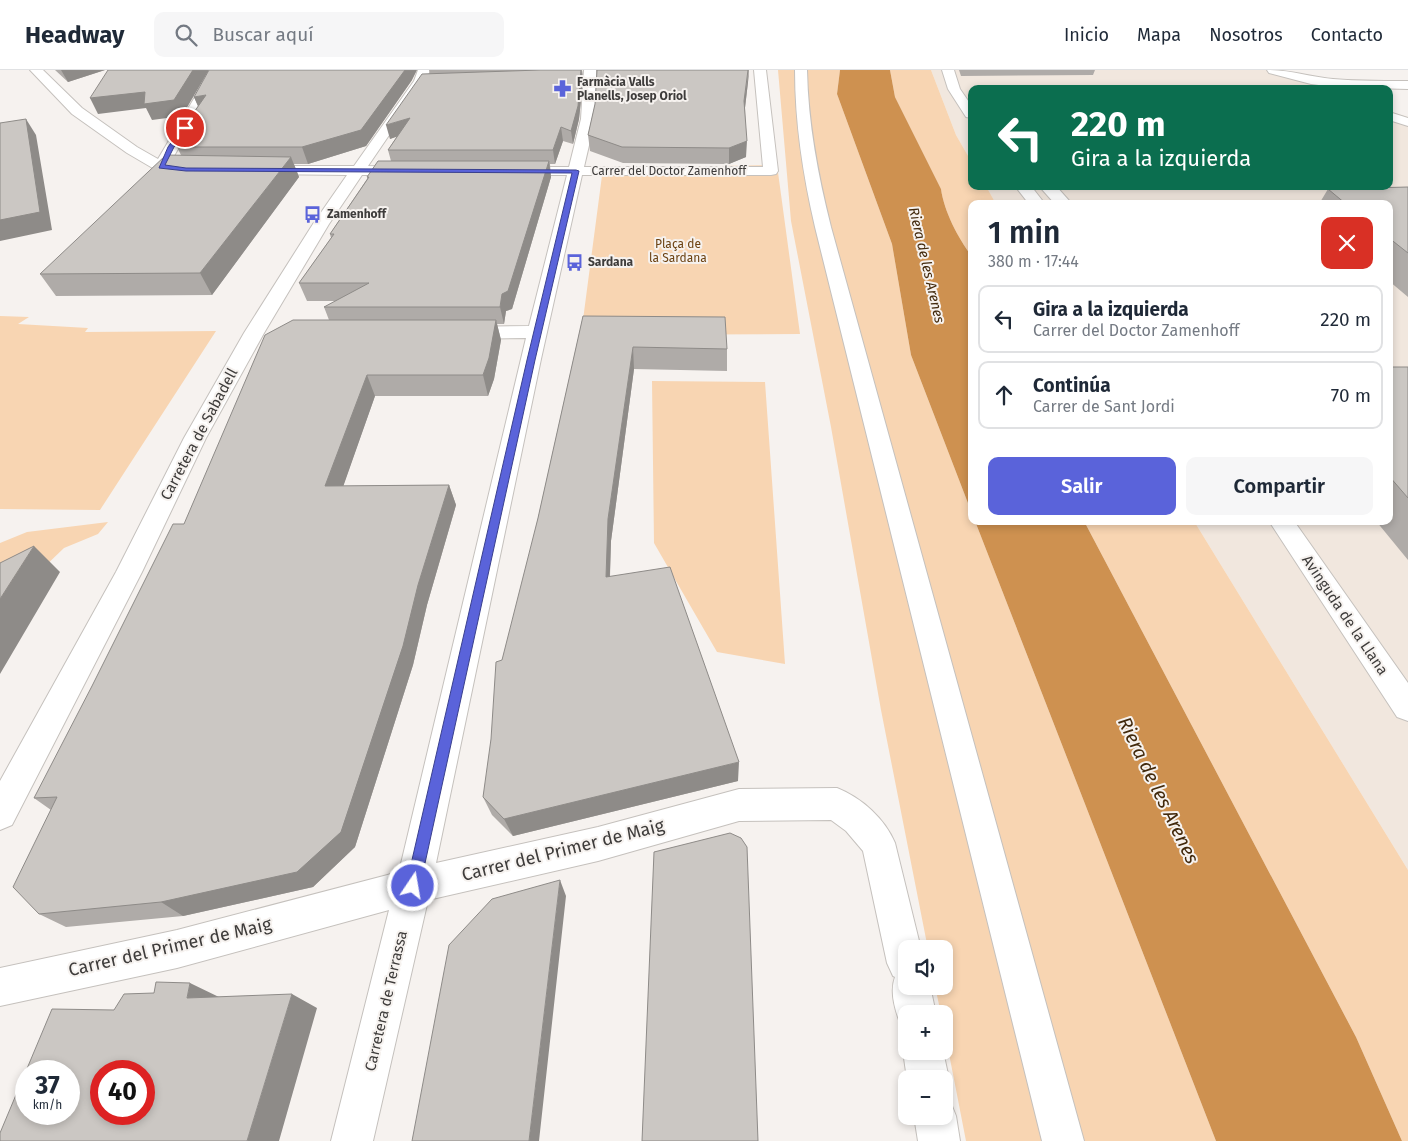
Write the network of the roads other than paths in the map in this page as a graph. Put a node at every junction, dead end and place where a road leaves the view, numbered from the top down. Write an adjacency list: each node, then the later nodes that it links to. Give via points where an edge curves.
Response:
1 (36, 70): 17 (street, via 77,111)
2 (217, 70): 16 (street)
3 (801, 70): 40 (street, via 804,142 811,176)
4 (948, 70): 13 (street, via 954,89)
5 (1274, 70): 11 (street)
6 (588, 74): 9 (street); 24 (street, Carretera de Terrassa, via 588,119)
7 (757, 74): 24 (street, Carrer del Doctor Zamenhoff, via 771,171)
8 (422, 75): 10 (street); 21 (street, Carretera de Sabadell)
9 (607, 77)
10 (438, 80)
11 (1312, 84): 12 (street)
12 (1408, 84)
13 (968, 108)
14 (1393, 117): 15 (street)
15 (1408, 122)
16 (171, 147): 17 (street, via 146,153); 18 (street)
17 (132, 150): 18 (street)
18 (161, 167): 19 (street)
19 (205, 170)
20 (241, 170): 21 (street)
21 (358, 171): 22 (street); 33 (street, Carretera de Sabadell, via 316,232 266,333 195,438)
22 (422, 171)
23 (497, 171): 24 (street, Carrer del Doctor Zamenhoff)
24 (576, 171): 29 (street, Carretera de Terrassa)
25 (1026, 190): 27 (street)
26 (1051, 190): 28 (street)
27 (1034, 200)
28 (1060, 200)
29 (538, 332): 30 (street); 34 (street, Carretera de Terrassa)
30 (444, 333)
31 (1284, 525): 32 (street, Avinguda de la Llana)
32 (1408, 708)
33 (0, 814)
34 (413, 886): 35 (street, Carrer del Primer de Maig, via 598,844 739,805 836,804 858,820 878,843); 36 (street, Carrer del Primer de Maig, via 177,949); 38 (street, Carretera de Terrassa)
35 (901, 940)
36 (0, 987)
37 (936, 1125): 39 (street)
38 (352, 1141)
39 (939, 1141)
40 (1063, 1141)

